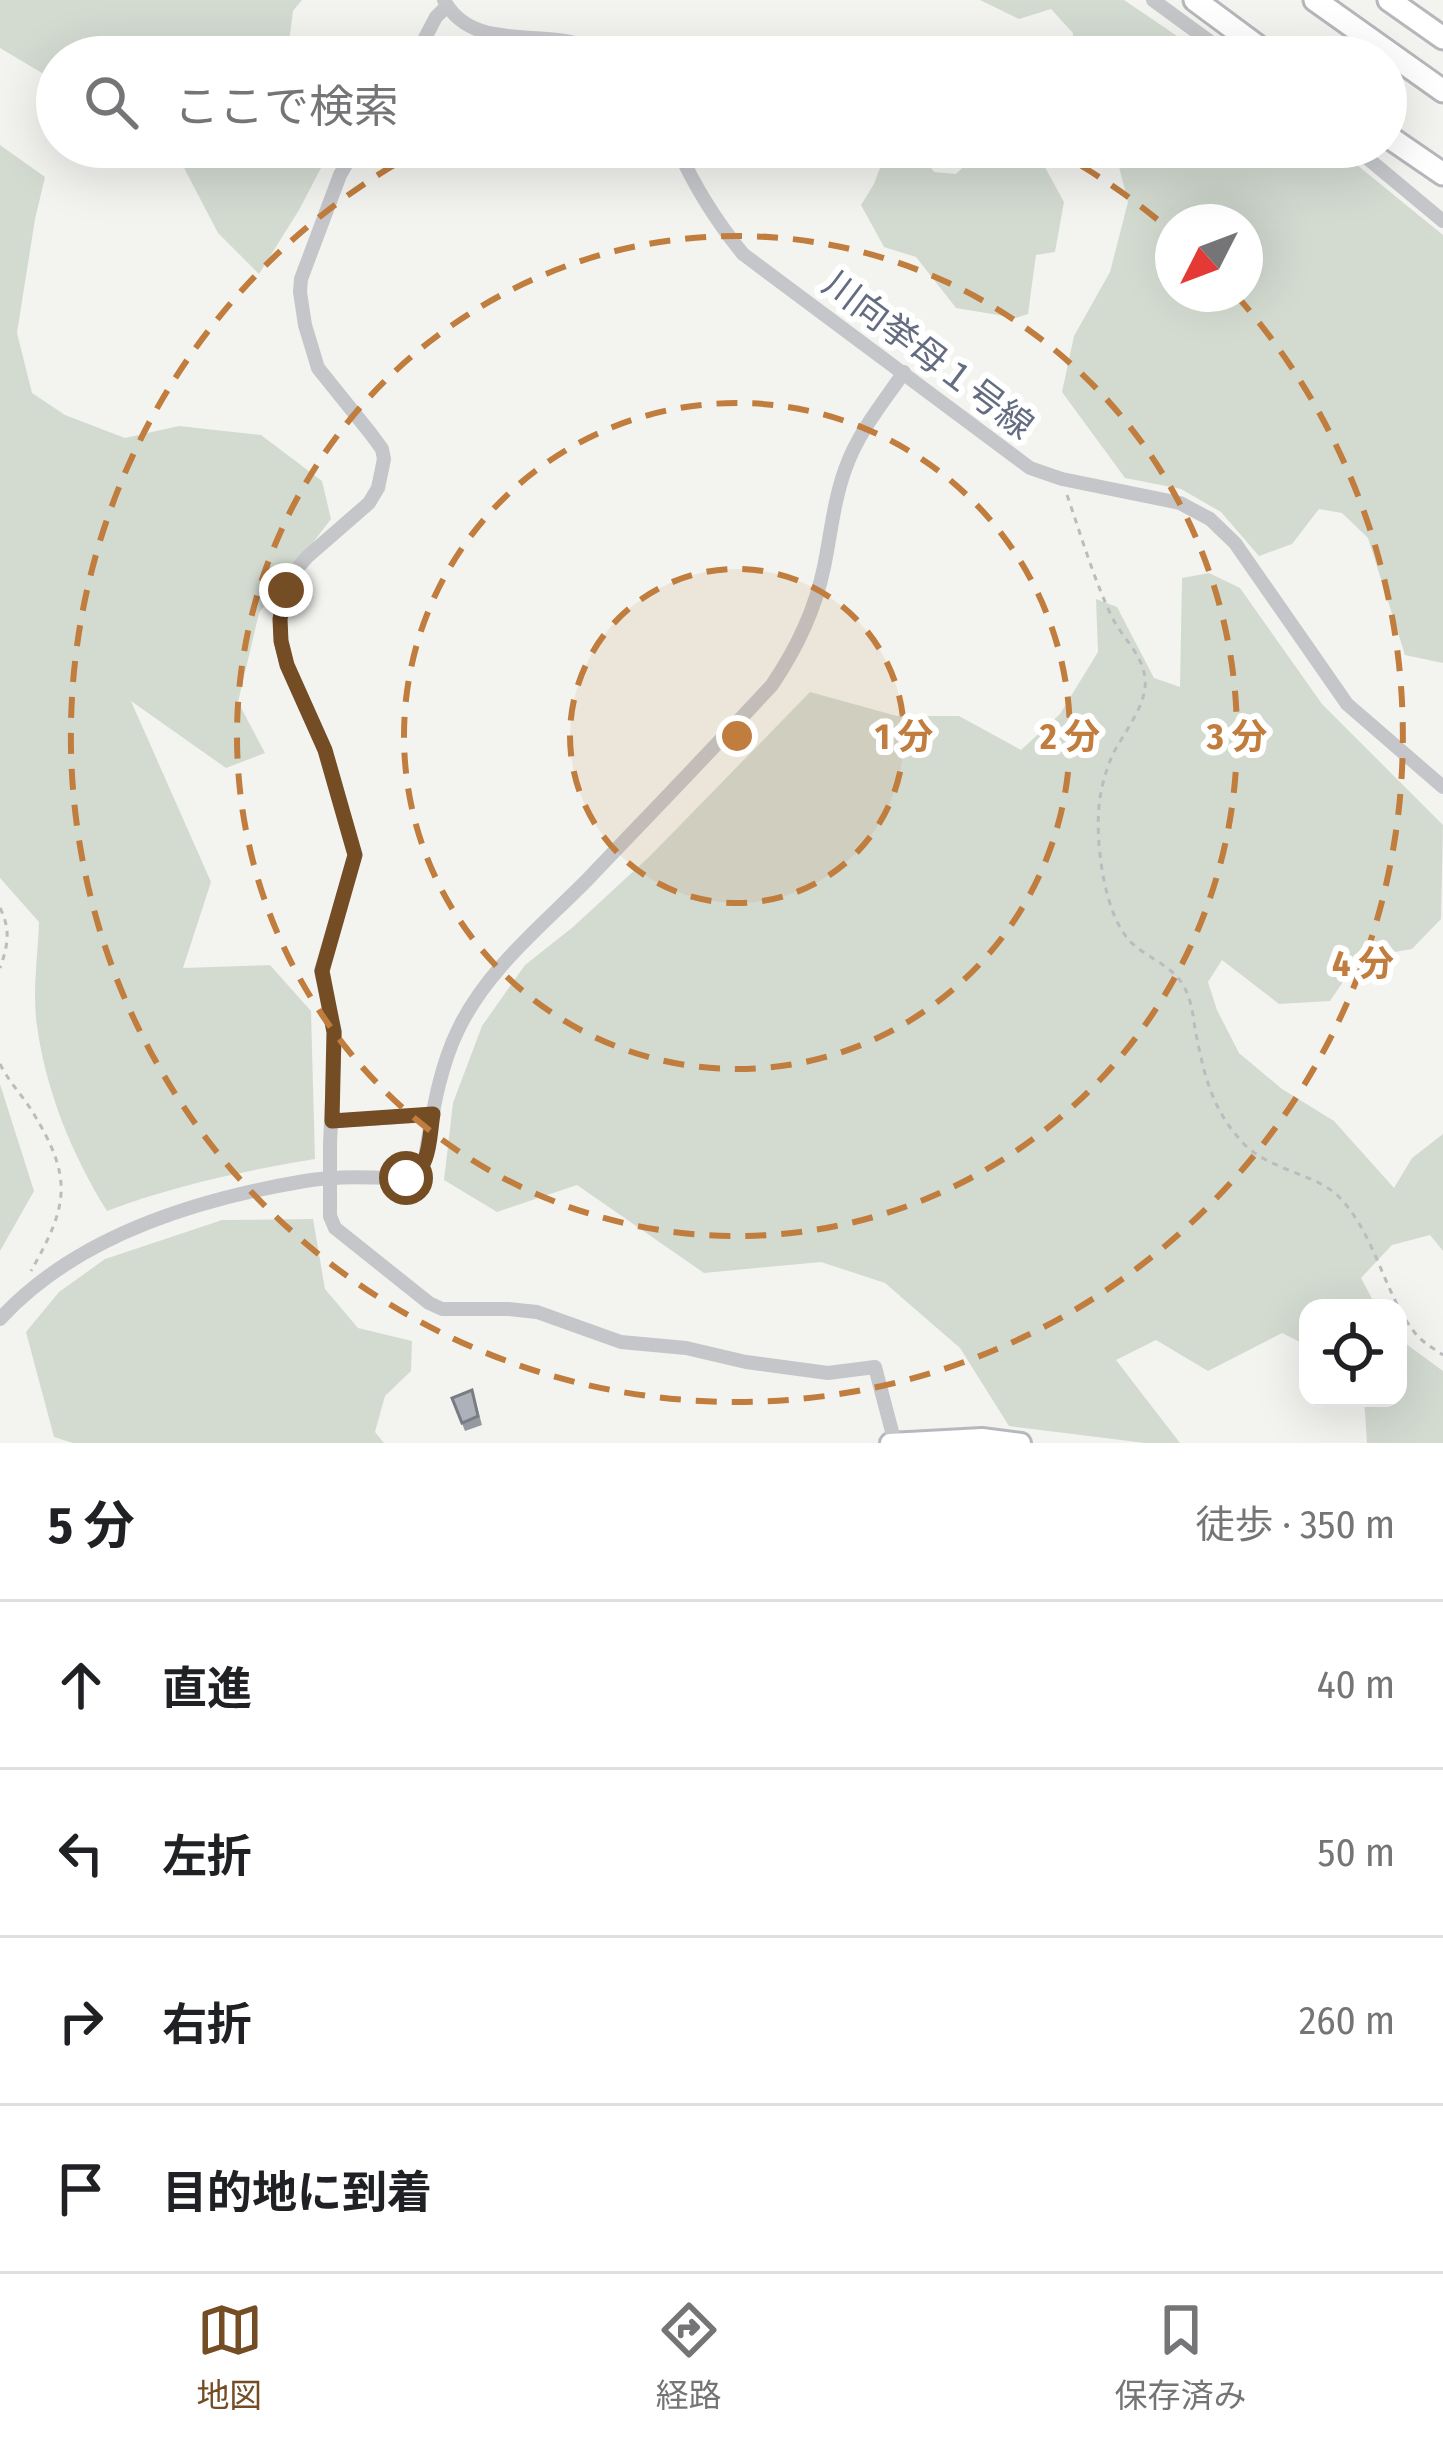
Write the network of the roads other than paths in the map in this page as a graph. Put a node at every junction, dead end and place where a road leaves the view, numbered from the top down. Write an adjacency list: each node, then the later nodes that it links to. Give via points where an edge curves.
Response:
1 (1153, 0): 8 (street)
2 (1195, 0): 9 (highway)
3 (1315, 0): 10 (highway)
4 (1390, 0): 11 (highway)
5 (445, 3): 6 (street); 7 (street, via 466,25)
6 (426, 36)
7 (510, 36)
8 (1202, 36)
9 (1244, 36)
10 (1366, 36)
11 (1443, 38)
12 (1407, 65): 13 (highway)
13 (1443, 91)
14 (1407, 149): 18 (highway)
15 (344, 168): 23 (street, via 300,292 322,374 384,459 368,503 296,570 280,619 287,665 325,750 355,855 322,971 334,1032)
16 (687, 168): 20 (street, 川向挙母１号線, via 743,254)
17 (1379, 168): 19 (street)
18 (1443, 174)
19 (1443, 221)
20 (904, 372): 21 (street, 川向挙母１号線, via 1030,468 1180,503 1210,519 1347,704); 22 (street, via 855,442 819,586 792,656 499,968 457,1032)
21 (1443, 787)
22 (433, 1114): 23 (street); 24 (street, via 413,1177 308,1180 158,1217 56,1270)
23 (332, 1121): 25 (street, bridge, via 335,1228 429,1303 537,1312 621,1342 746,1362 827,1372 875,1367)
24 (0, 1319)
25 (893, 1443): 26 (main road)
26 (1021, 1443)

